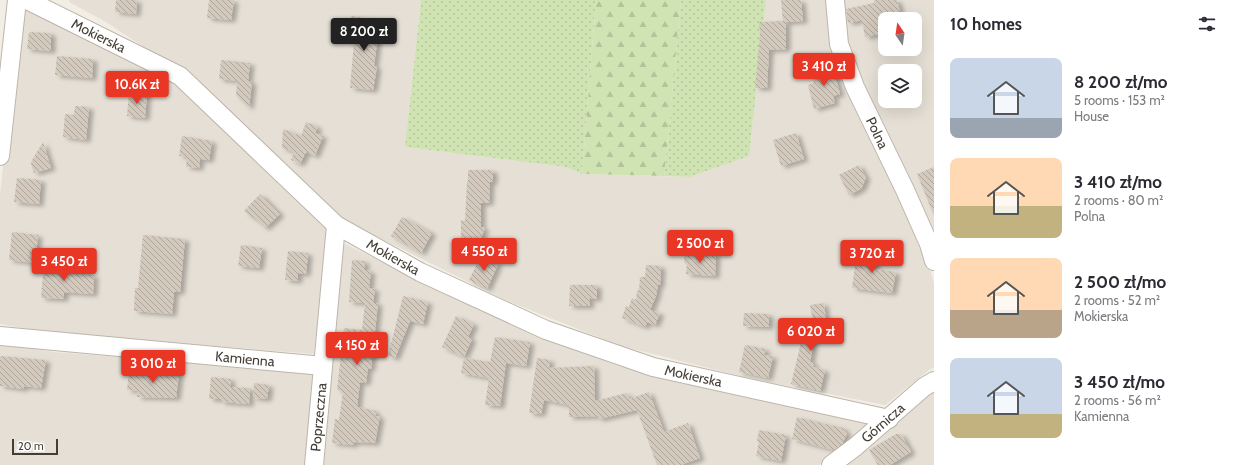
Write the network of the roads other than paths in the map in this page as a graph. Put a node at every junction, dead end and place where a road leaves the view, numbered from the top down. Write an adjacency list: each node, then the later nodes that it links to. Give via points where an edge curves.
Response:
1 (17, 0): 4 (street)
2 (27, 0): 5 (street, Mokierska, via 180,76)
3 (835, 0): 6 (street, Polna, via 839,44 855,87 911,204)
4 (0, 156)
5 (336, 225): 8 (street, Poprzeczna); 10 (street, Mokierska, via 420,272 546,330 652,367)
6 (934, 261)
7 (0, 336): 8 (street, Kamienna)
8 (323, 366): 11 (street, Poprzeczna)
9 (934, 381): 10 (street, Górnicza)
10 (889, 419): 12 (street, Górnicza)
11 (314, 465)
12 (832, 465)

